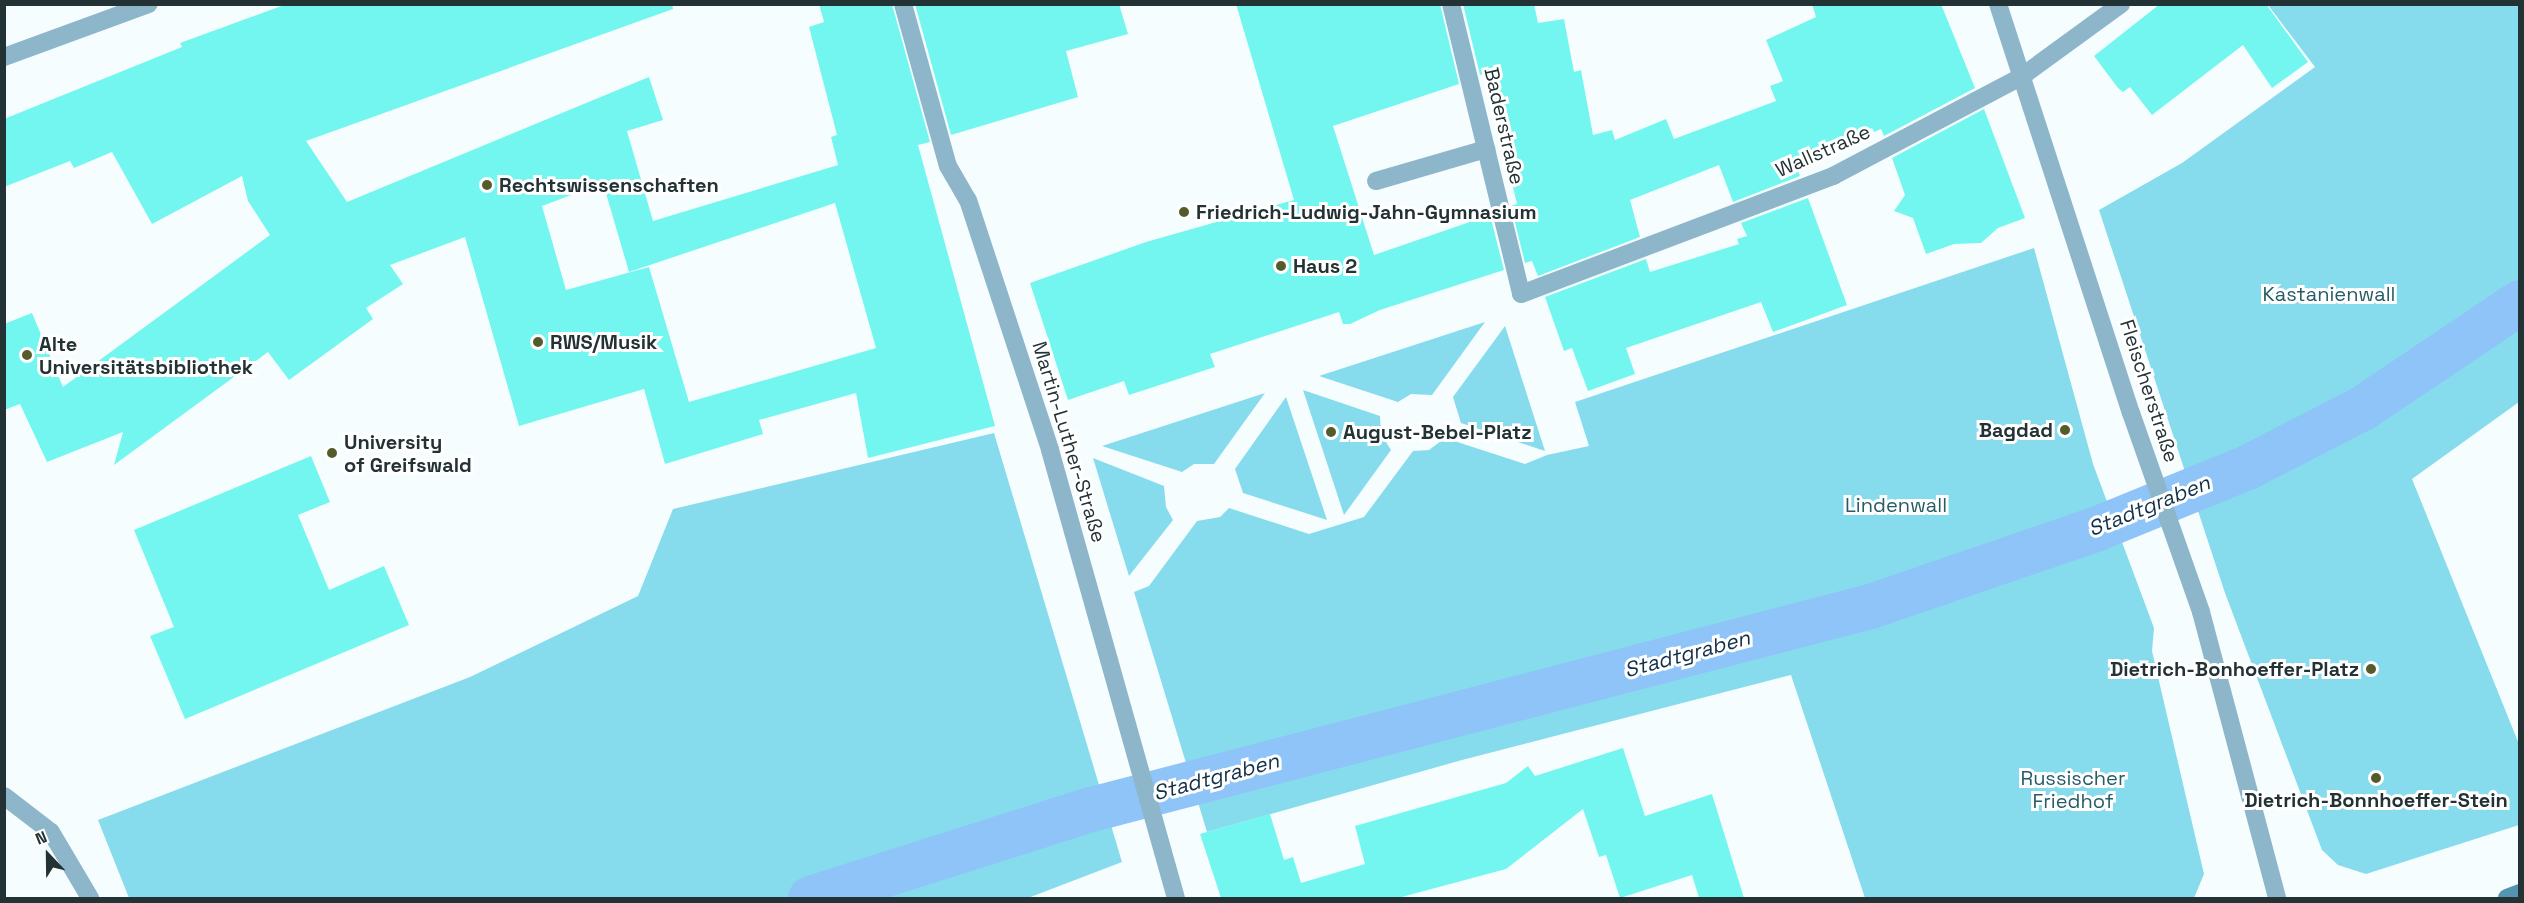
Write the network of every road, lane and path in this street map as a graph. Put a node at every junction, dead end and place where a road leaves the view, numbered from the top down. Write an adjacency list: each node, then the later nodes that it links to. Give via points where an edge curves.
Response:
1 (149, 4): 6 (street)
2 (903, 4): 14 (street, Martin-Luther-Straße, via 948,166 968,200 1050,450)
3 (1451, 4): 8 (street, Baderstraße)
4 (1998, 4): 7 (street, Fleischerstraße)
5 (2121, 4): 7 (street, Wallstraße)
6 (4, 57)
7 (2021, 77): 10 (street, Wallstraße, via 1833,176); 15 (street, Fleischerstraße, via 2193,588)
8 (1486, 148): 9 (street); 10 (street, Baderstraße)
9 (1376, 181)
10 (1521, 294)
11 (4, 796): 13 (street, via 51,832)
12 (2520, 893): 16 (main road)
13 (90, 898)
14 (1176, 898)
15 (2277, 898)
16 (2507, 898)

